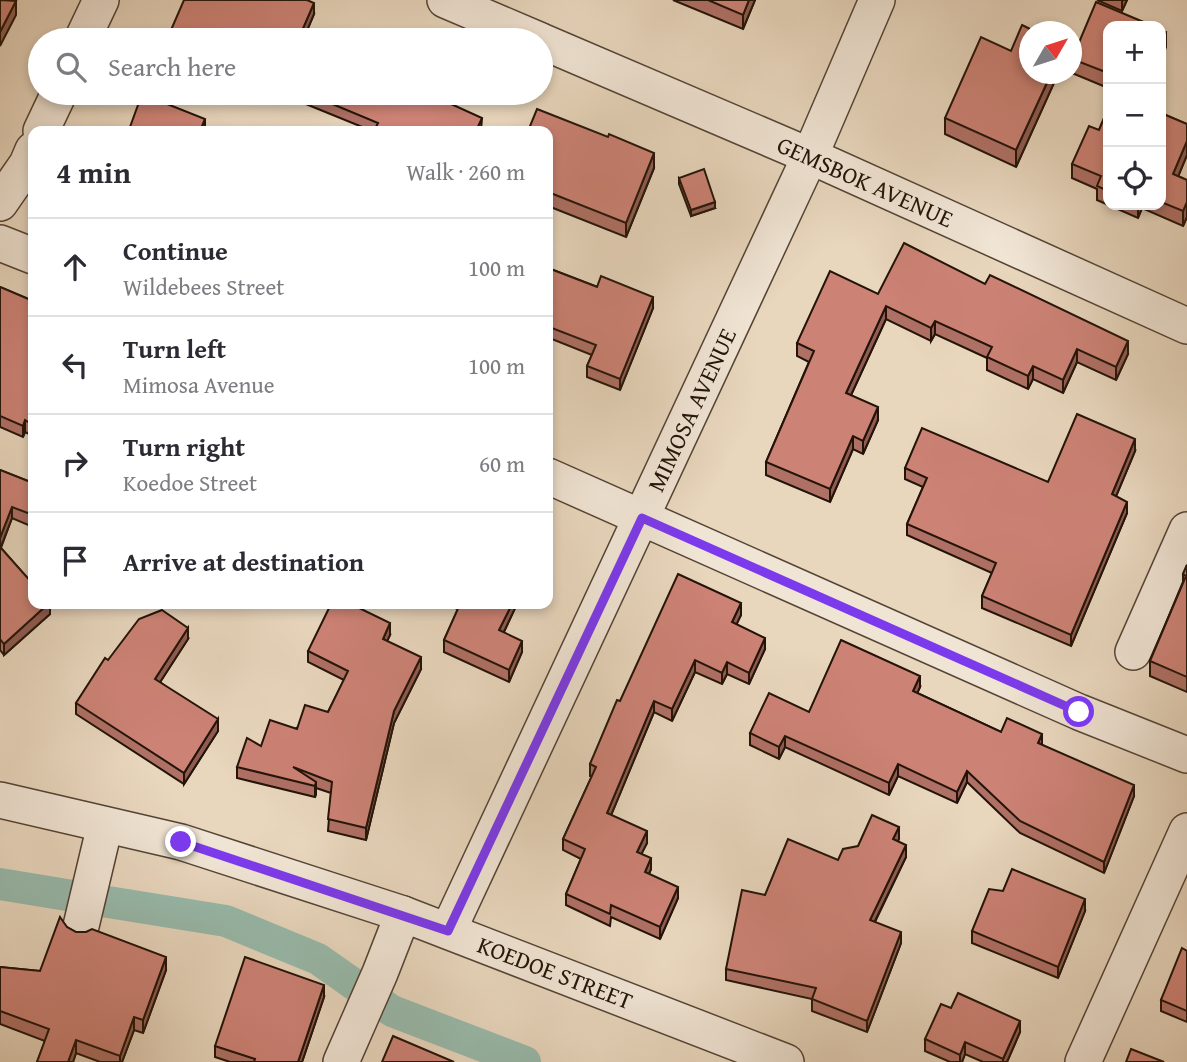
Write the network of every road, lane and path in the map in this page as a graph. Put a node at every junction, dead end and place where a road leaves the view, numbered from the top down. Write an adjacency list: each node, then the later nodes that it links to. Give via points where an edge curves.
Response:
1 (101, 0): 4 (street)
2 (445, 0): 5 (street, GEMSBOK AVENUE)
3 (877, 0): 9 (street, MIMOSA AVENUE)
4 (88, 28)
5 (510, 28)
6 (553, 47): 9 (street, GEMSBOK AVENUE)
7 (53, 105): 8 (street)
8 (43, 126)
9 (810, 156): 14 (street, GEMSBOK AVENUE); 16 (street, MIMOSA AVENUE)
10 (28, 162): 11 (street)
11 (0, 203)
12 (0, 243): 13 (street)
13 (28, 254)
14 (1187, 326)
15 (553, 478): 16 (street)
16 (642, 518): 19 (street, via 1079,712); 25 (street, MIMOSA AVENUE)
17 (1187, 530): 18 (street)
18 (1133, 652)
19 (1187, 755)
20 (0, 800): 21 (street, KOEDOE STREET)
21 (105, 825): 23 (street, KOEDOE STREET, via 181,842); 24 (street)
22 (1187, 831): 28 (street)
23 (402, 914): 25 (street, KOEDOE STREET); 26 (street)
24 (81, 926)
25 (448, 931): 27 (street, KOEDOE STREET)
26 (341, 1062)
27 (786, 1062)
28 (1083, 1062)

